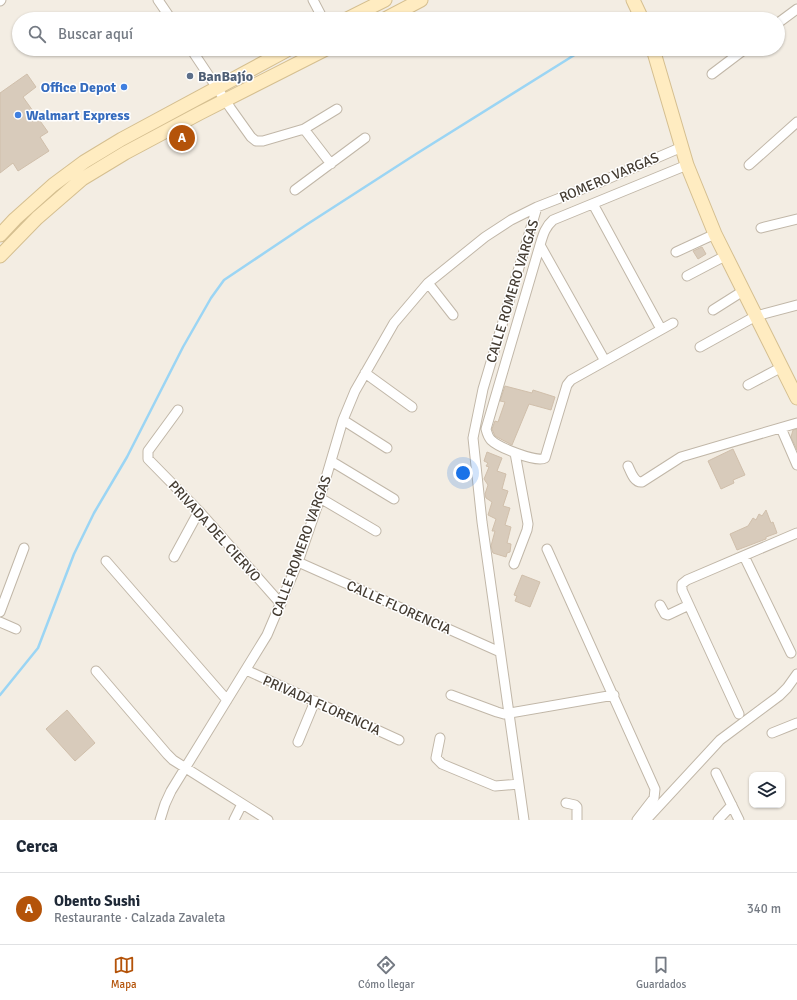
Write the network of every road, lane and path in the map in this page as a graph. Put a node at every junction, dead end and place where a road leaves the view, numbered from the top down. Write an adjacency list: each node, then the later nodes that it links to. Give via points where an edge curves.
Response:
1 (158, 0): 7 (street)
2 (313, 0): 8 (street)
3 (383, 0): 9 (main road)
4 (421, 0): 10 (main road)
5 (633, 0): 11 (main road)
6 (797, 9): 12 (street)
7 (166, 12)
8 (319, 12)
9 (360, 12)
10 (398, 12)
11 (639, 12)
12 (785, 18)
13 (196, 56): 19 (street)
14 (276, 56): 19 (main road)
15 (312, 56): 20 (main road)
16 (655, 56): 25 (main road)
17 (736, 56): 18 (street)
18 (712, 74)
19 (217, 88): 20 (street); 35 (main road, via 76,167)
20 (225, 100): 23 (street, via 256,141); 38 (main road, via 143,143 82,179)
21 (337, 109): 23 (street)
22 (797, 122): 28 (street)
23 (304, 129): 26 (street)
24 (366, 138): 26 (street)
25 (682, 147): 27 (main road); 31 (street, ROMERO VARGAS)
26 (330, 164): 29 (street)
27 (687, 165): 30 (street); 34 (main road)
28 (749, 165)
29 (295, 190)
30 (593, 204): 36 (street, via 553,220 544,231); 48 (street)
31 (537, 207): 41 (street, CALLE ROMERO VARGAS, via 485,237); 83 (street, CALLE ROMERO VARGAS, via 482,389 473,438)
32 (797, 219): 33 (street)
33 (761, 228)
34 (715, 234): 37 (street); 39 (main road)
35 (0, 235)
36 (540, 245): 50 (street); 61 (street, via 486,429 490,439 495,443)
37 (676, 252)
38 (0, 256)
39 (725, 256): 40 (street); 42 (main road)
40 (687, 276)
41 (428, 283): 45 (street); 52 (street, CALLE ROMERO VARGAS, via 394,323)
42 (743, 291): 44 (street); 46 (main road)
43 (797, 305): 46 (street)
44 (713, 310)
45 (453, 315)
46 (756, 316): 49 (street); 51 (main road)
47 (673, 322): 48 (street)
48 (662, 329): 50 (street)
49 (700, 348)
50 (605, 361): 61 (street, via 571,380 567,385 545,458 539,460)
51 (782, 367): 53 (street); 54 (main road)
52 (365, 373): 55 (street); 57 (street, CALLE ROMERO VARGAS)
53 (748, 385)
54 (797, 398)
55 (412, 407)
56 (178, 410): 67 (street, PRIVADA DEL CIERVO, via 148,452 148,459)
57 (343, 420): 60 (street); 62 (street, CALLE ROMERO VARGAS)
58 (797, 423): 59 (street)
59 (781, 428): 63 (street); 64 (street, via 681,457 642,482 635,480)
60 (387, 448)
61 (515, 452): 76 (street, via 528,524)
62 (331, 461): 65 (street, CALLE ROMERO VARGAS); 66 (street)
63 (797, 465)
64 (628, 466)
65 (320, 498): 68 (street); 75 (street, CALLE ROMERO VARGAS)
66 (394, 499)
67 (199, 511): 72 (street); 77 (street, PRIVADA DEL CIERVO)
68 (376, 531)
69 (797, 533): 73 (street)
70 (24, 548): 80 (street)
71 (547, 549): 89 (street)
72 (174, 556)
73 (744, 556): 79 (street, via 682,584); 84 (street)
74 (106, 561): 90 (street)
75 (298, 562): 77 (street, CALLE ROMERO VARGAS); 83 (street, CALLE FLORENCIA)
76 (514, 564)
77 (280, 604): 85 (street, CALLE ROMERO VARGAS, via 267,634)
78 (660, 605): 79 (street, via 668,616)
79 (689, 606): 93 (street)
80 (0, 612)
81 (0, 622): 82 (street)
82 (16, 629)
83 (500, 652): 92 (street, CALLE ROMERO VARGAS)
84 (791, 653)
85 (246, 670): 90 (street, CALLE ROMERO VARGAS); 91 (street, PRIVADA FLORENCIA)
86 (96, 671): 99 (street, via 167,754)
87 (797, 674): 103 (street, via 779,696 716,744)
88 (451, 695): 92 (street, via 497,712)
89 (614, 695): 92 (street); 102 (street)
90 (227, 700): 99 (street, CALLE ROMERO VARGAS)
91 (315, 701): 97 (street, PRIVADA FLORENCIA); 98 (street)
92 (509, 713): 101 (street, CALLE ROMERO VARGAS)
93 (739, 714)
94 (797, 723): 95 (street)
95 (772, 733)
96 (440, 738): 101 (street, via 436,758 442,764 495,786)
97 (399, 740)
98 (298, 742)
99 (186, 767): 105 (street); 108 (street, CALLE ROMERO VARGAS, via 168,797)
100 (716, 773): 106 (street)
101 (519, 784): 111 (street, CALLE ROMERO VARGAS)
102 (655, 794): 103 (street); 113 (street)
103 (663, 801): 107 (street)
104 (566, 803): 112 (street, via 577,807)
105 (242, 804): 109 (street); 110 (street)
106 (732, 805): 114 (street); 115 (street)
107 (649, 819)
108 (160, 820)
109 (234, 820)
110 (268, 820)
111 (524, 820)
112 (578, 820)
113 (637, 820)
114 (718, 820)
115 (739, 820)

